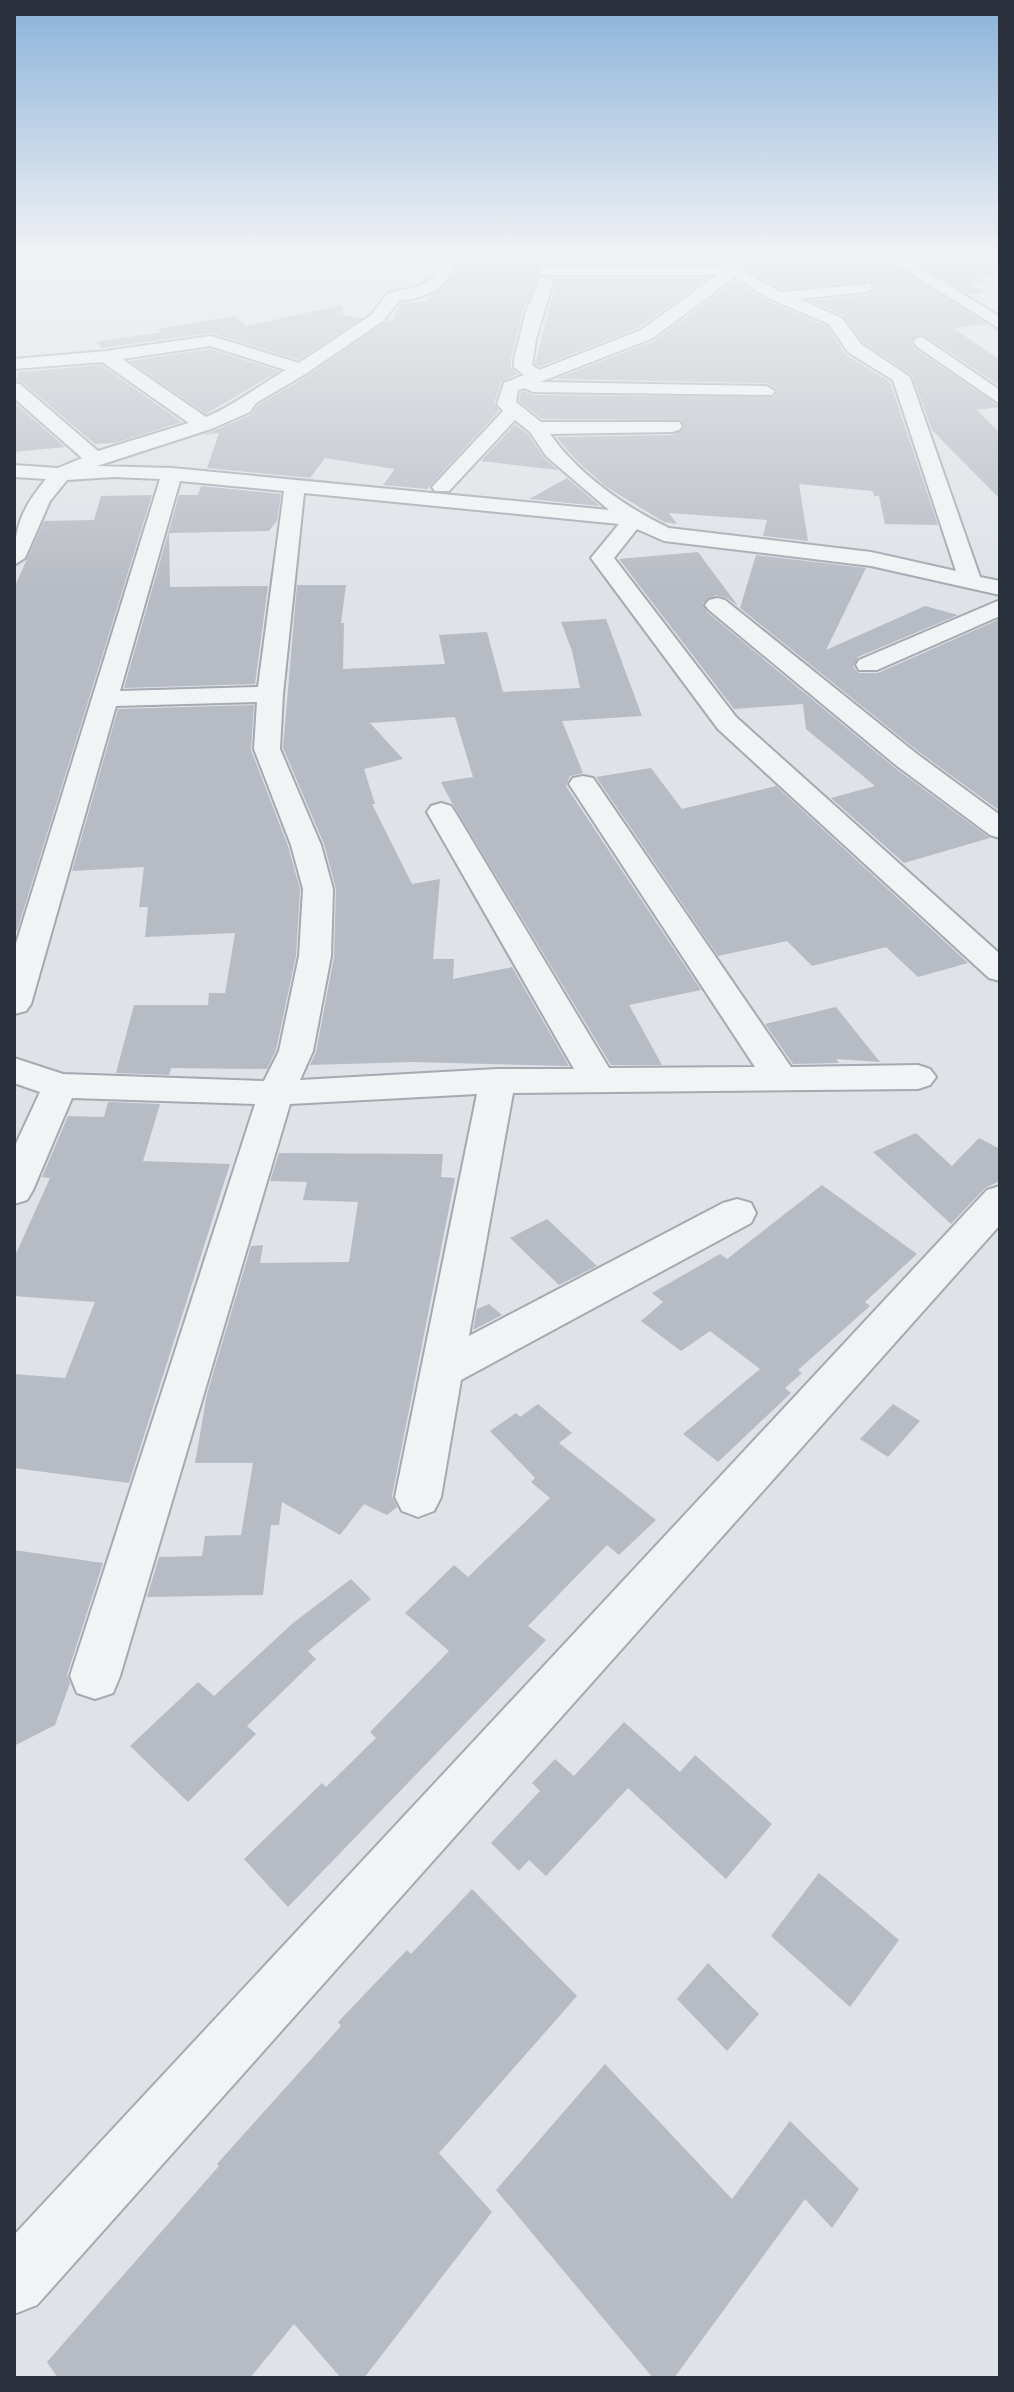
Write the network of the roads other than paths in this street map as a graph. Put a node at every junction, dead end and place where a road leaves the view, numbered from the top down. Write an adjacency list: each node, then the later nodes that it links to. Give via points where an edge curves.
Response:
1 (120, 366): 15 (street)
2 (290, 366): 8 (street)
3 (306, 366): 8 (street)
4 (523, 366): 9 (street)
5 (561, 366): 9 (street)
6 (881, 366): 26 (street, via 901,377)
7 (955, 366): 13 (street)
8 (301, 369): 15 (street, via 249,399 243,408)
9 (535, 375): 10 (street)
10 (510, 387): 12 (street); 14 (street, via 506,404)
11 (14, 388): 18 (street)
12 (766, 391)
13 (1000, 398)
14 (513, 411): 17 (street); 23 (street)
15 (204, 425): 18 (street)
16 (672, 426): 17 (street)
17 (537, 428): 24 (street, via 553,452)
18 (95, 459): 20 (street)
19 (14, 471): 20 (street)
20 (61, 474): 21 (street); 25 (street, via 40,500)
21 (172, 474): 22 (street); 32 (street)
22 (295, 486): 24 (street); 31 (street)
23 (442, 487)
24 (634, 519): 26 (street, via 664,534 871,559); 36 (street, via 602,558 727,723)
25 (14, 558)
26 (971, 583): 27 (street)
27 (1000, 588)
28 (717, 605): 35 (street)
29 (1000, 607): 30 (street)
30 (868, 665)
31 (270, 694): 32 (street); 44 (street, via 267,749 318,889 315,956 296,1051)
32 (106, 699): 37 (street)
33 (583, 784): 41 (street)
34 (441, 812): 40 (street)
35 (1000, 829)
36 (1000, 971)
37 (14, 1004)
38 (14, 1070): 43 (street)
39 (918, 1077): 41 (street)
40 (598, 1080): 41 (street); 42 (street)
41 (782, 1080)
42 (497, 1081): 44 (street); 48 (street)
43 (60, 1086): 44 (street); 45 (street)
44 (276, 1093): 50 (street)
45 (14, 1190)
46 (1000, 1200): 51 (street)
47 (737, 1213): 48 (street)
48 (443, 1370): 49 (street)
49 (418, 1497)
50 (95, 1676)
51 (14, 2282)

